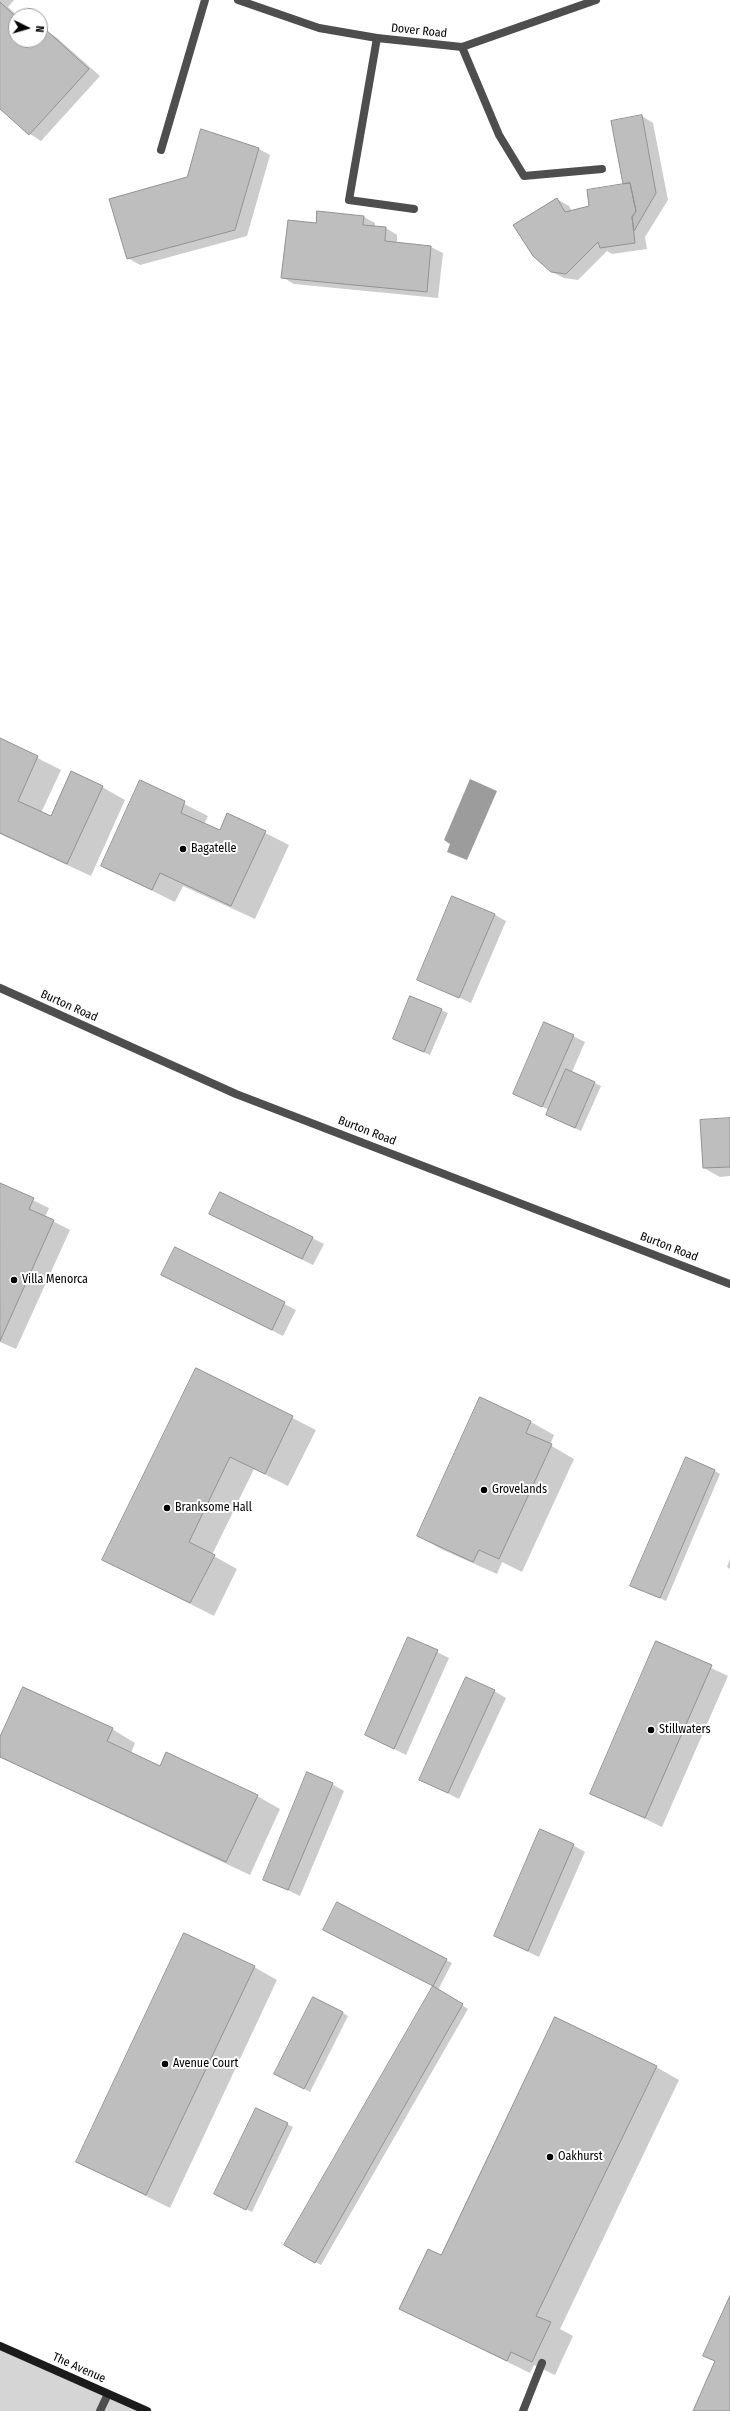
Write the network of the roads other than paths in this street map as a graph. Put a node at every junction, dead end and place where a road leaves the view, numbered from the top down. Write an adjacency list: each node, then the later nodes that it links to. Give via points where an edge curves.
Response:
1 (204, 0): 6 (street)
2 (238, 0): 4 (street, Dover Road, via 319,28)
3 (596, 0): 5 (street, Dover Road)
4 (377, 38): 5 (street, Dover Road); 8 (street, via 349,200)
5 (462, 47): 7 (street, via 499,135 524,176)
6 (161, 150)
7 (602, 169)
8 (414, 208)
9 (0, 988): 10 (street, Burton Road, via 236,1094)
10 (730, 1284)
11 (0, 2346): 13 (main road, The Avenue)
12 (542, 2363): 16 (street)
13 (108, 2394): 14 (street); 15 (main road, The Avenue)
14 (100, 2411)
15 (147, 2411)
16 (523, 2411)

